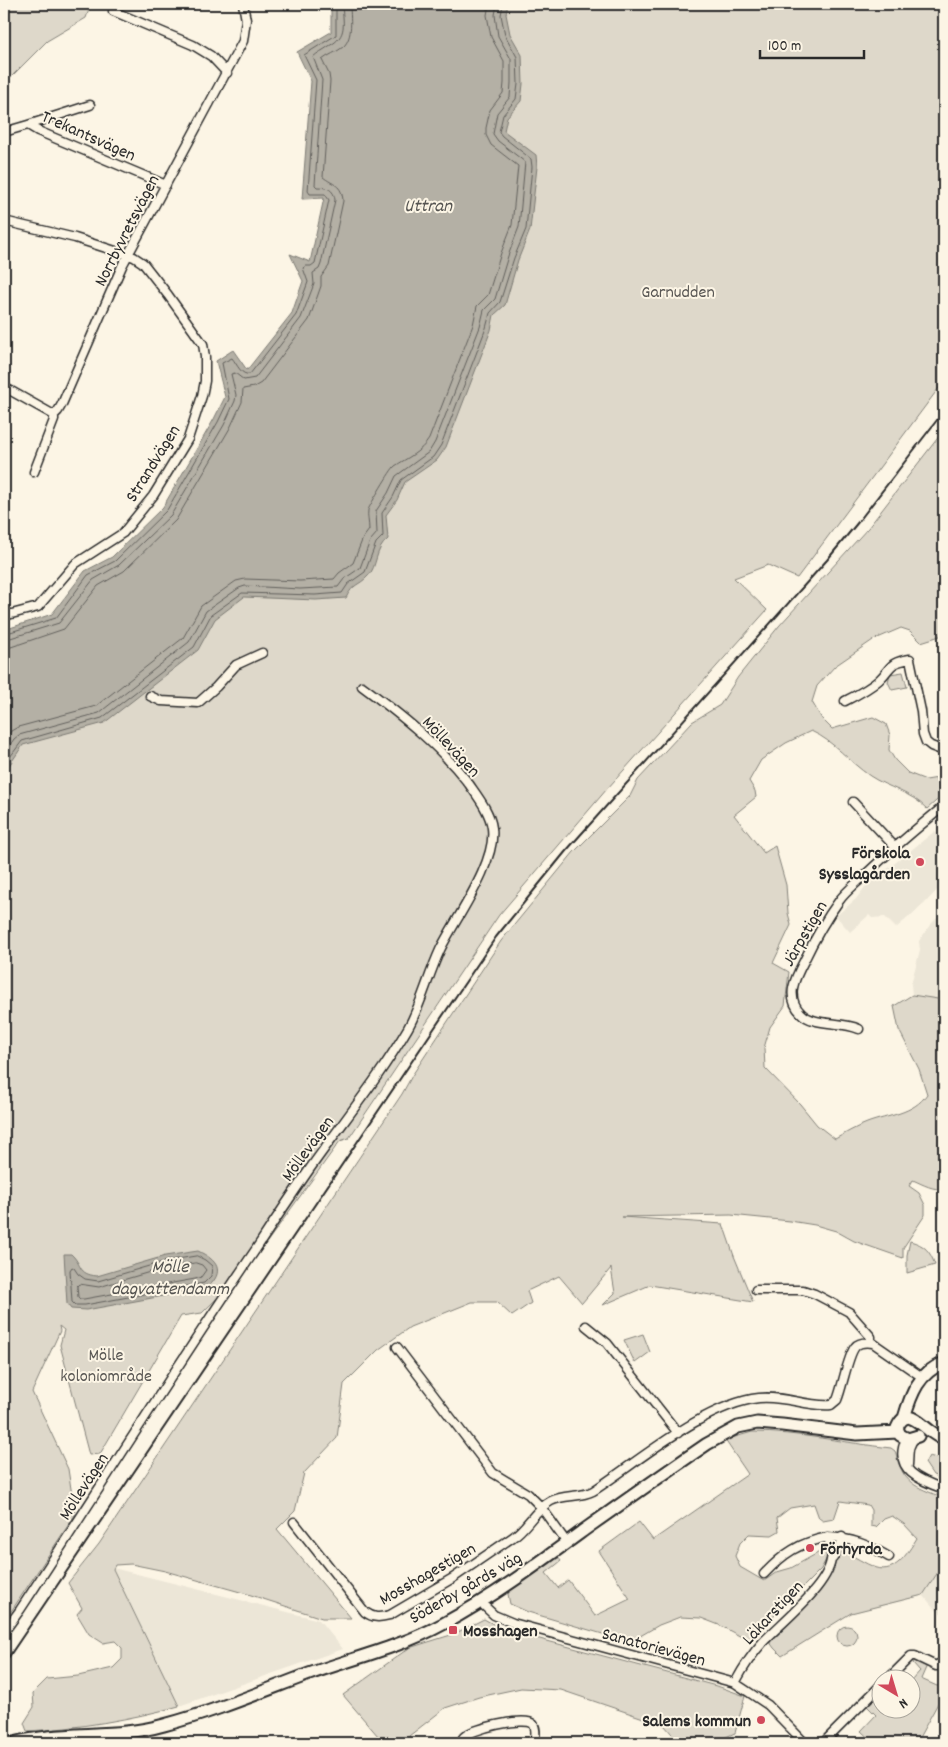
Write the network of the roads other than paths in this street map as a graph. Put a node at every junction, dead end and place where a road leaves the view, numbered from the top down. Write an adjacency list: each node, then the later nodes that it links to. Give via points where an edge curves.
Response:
1 (243, 4): 3 (street, Norrbyvretsvägen, via 246,20 244,41)
2 (113, 11): 3 (street, via 193,46 211,56)
3 (227, 74): 7 (street, Norrbyvretsvägen)
4 (90, 105): 5 (street, Trekantsvägen)
5 (28, 125): 6 (street, Trekantsvägen); 7 (street, Trekantsvägen)
6 (4, 132)
7 (166, 185): 9 (street, Norrbyvretsvägen)
8 (4, 220): 9 (street)
9 (129, 255): 11 (street, Norrbyvretsvägen, via 62,404); 13 (street, Strandvägen, via 143,263 202,344 205,381 188,439 153,496 123,532 75,564 38,607)
10 (4, 387): 11 (street)
11 (54, 414): 12 (street, Norrbyvretsvägen)
12 (34, 472)
13 (4, 616)
14 (262, 653): 16 (street, via 236,665 198,703 161,701)
15 (362, 686): 43 (street, Möllevägen, via 409,722 450,761 477,796 492,825 489,856 440,952 407,1028 253,1253)
16 (150, 696)
17 (845, 701): 18 (street, via 880,679 897,661 910,659 921,711 922,734 931,746)
18 (944, 751)
19 (853, 802): 21 (street)
20 (944, 806): 21 (street)
21 (895, 847): 22 (street, Järpstigen, via 844,896 818,932 792,992 794,1004 814,1022 841,1023)
22 (858, 1029)
23 (756, 1290): 25 (street, via 803,1290 816,1294 849,1312 871,1337)
24 (586, 1326): 30 (street, via 607,1344)
25 (870, 1342): 28 (street); 30 (street, Mosshagestigen, via 855,1347 839,1396 831,1405 776,1398 743,1401 710,1414)
26 (397, 1347): 34 (street, via 493,1473 528,1494)
27 (944, 1363): 28 (main road)
28 (922, 1377): 29 (main road, via 914,1388)
29 (910, 1428): 31 (main road); 32 (main road); 33 (street, via 908,1470 914,1477); 38 (main road, Söderby gårds väg, via 844,1433 768,1423 738,1427 708,1444)
30 (678, 1433): 34 (street, Mosshagestigen, via 593,1491 554,1499)
31 (944, 1440)
32 (944, 1444)
33 (944, 1489)
34 (542, 1507): 35 (street, Mosshagestigen, via 523,1530 453,1578 390,1615 379,1618 365,1612); 38 (street)
35 (294, 1522)
36 (828, 1537): 37 (street, Läkarstigen); 40 (street); 41 (street, Läkarstigen, via 795,1547)
37 (842, 1538): 39 (street, Läkarstigen, via 859,1541); 40 (street, Läkarstigen)
38 (567, 1543): 42 (main road, Söderby gårds väg)
39 (889, 1557)
40 (831, 1561): 46 (street, Läkarstigen, via 815,1589 745,1663)
41 (764, 1574)
42 (480, 1602): 46 (street, Sanatorievägen, via 494,1615 512,1623); 50 (main road, Söderby gårds väg, via 442,1625 401,1643 186,1719 128,1731)
43 (4, 1632)
44 (944, 1661): 45 (street, via 936,1666 912,1656)
45 (897, 1670)
46 (735, 1682): 53 (street, Sanatorievägen, via 768,1705)
47 (870, 1696): 54 (street)
48 (4, 1734): 49 (main road)
49 (7, 1743)
50 (14, 1743)
51 (464, 1743): 52 (street, via 465,1735 475,1730 530,1722 534,1724)
52 (535, 1743)
53 (805, 1743)
54 (824, 1743)

